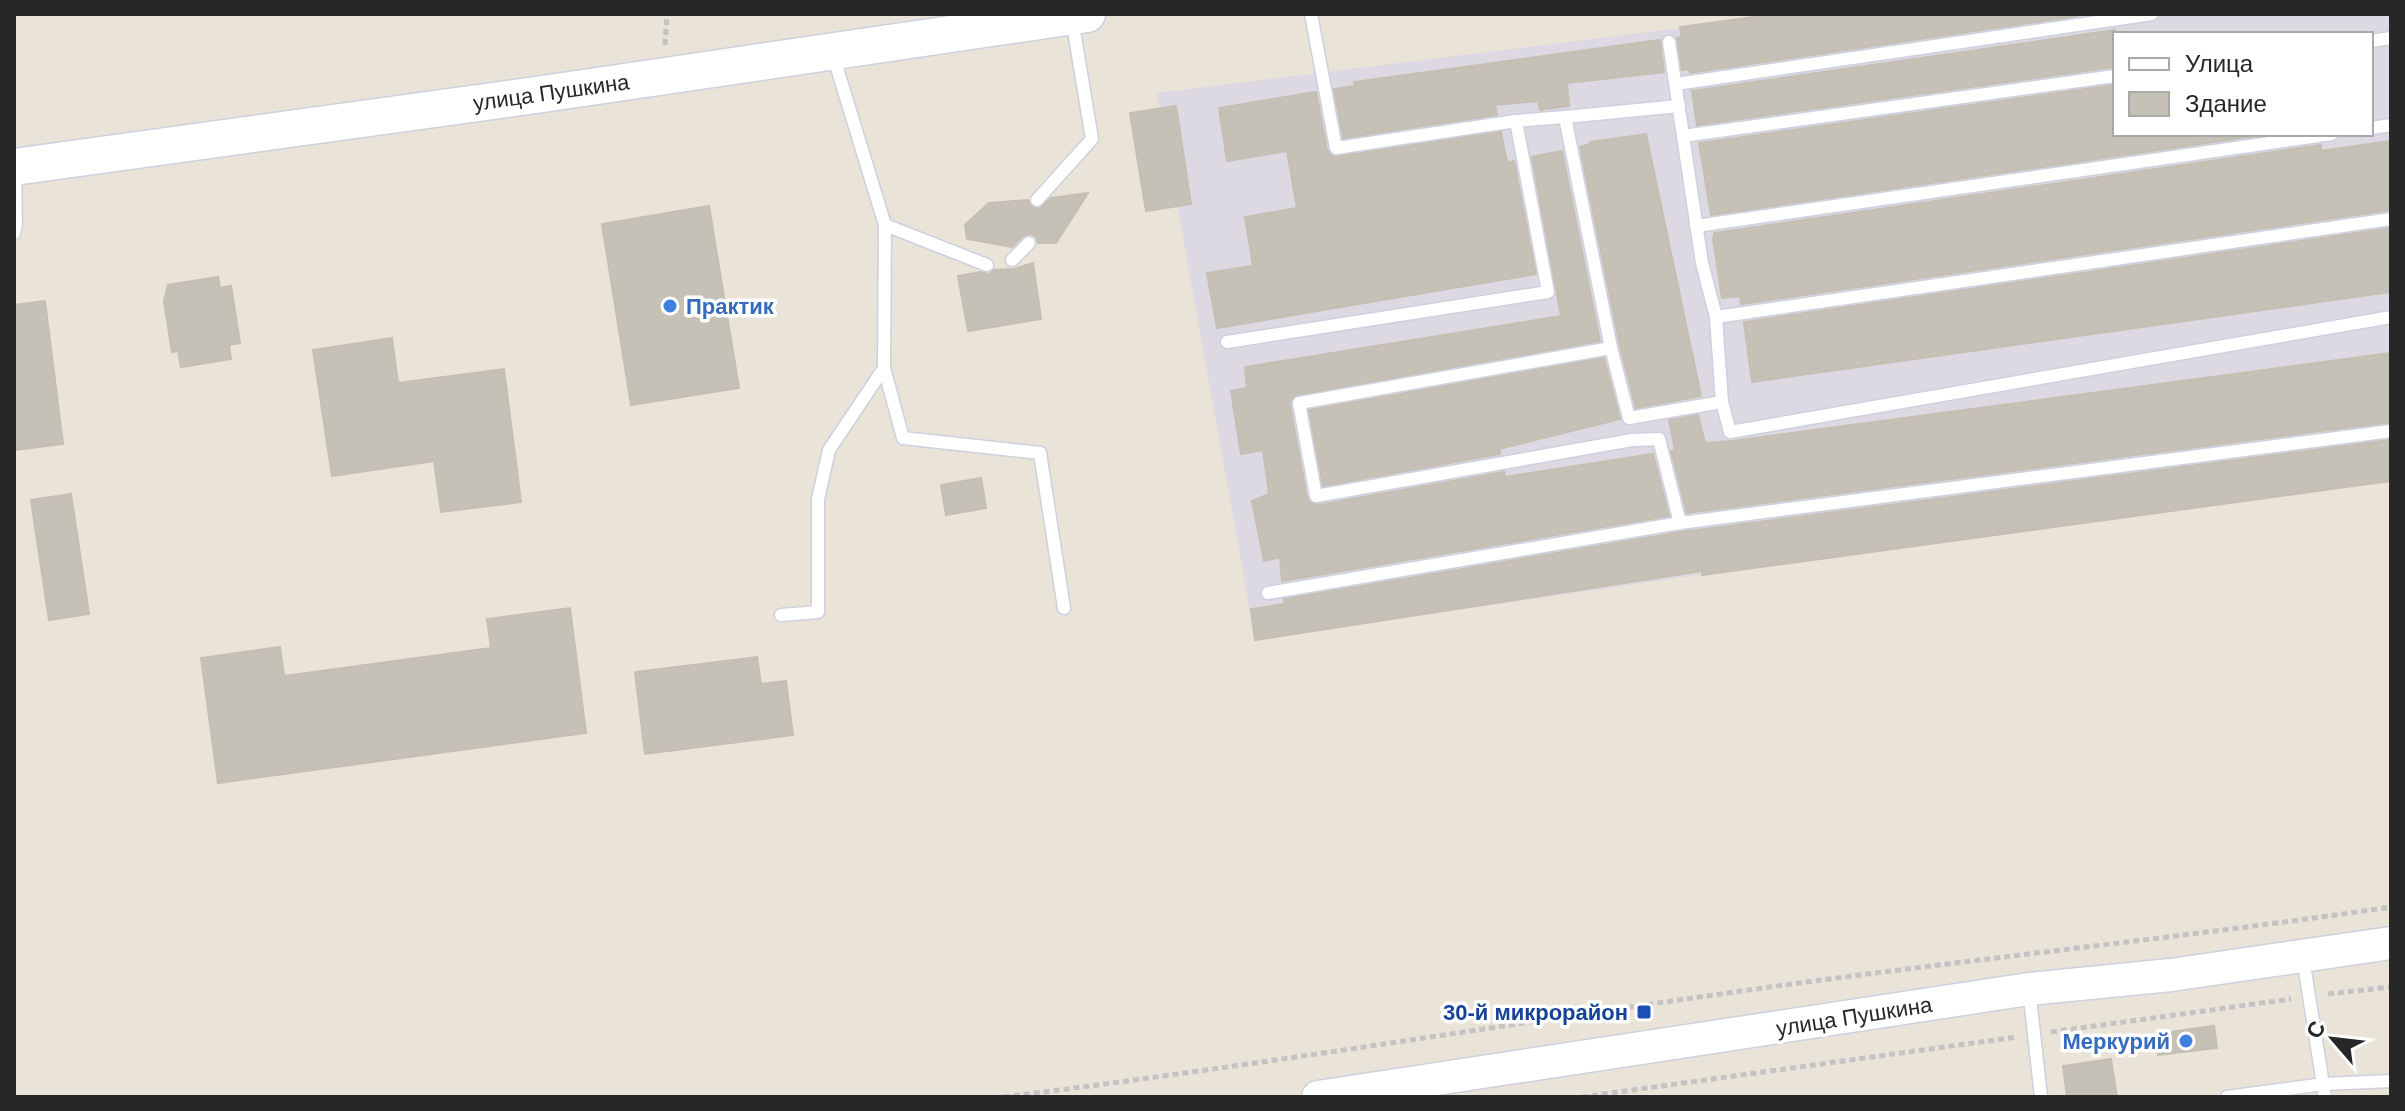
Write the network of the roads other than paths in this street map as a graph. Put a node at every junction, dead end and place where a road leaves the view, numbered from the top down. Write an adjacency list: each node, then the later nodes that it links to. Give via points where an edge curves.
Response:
1 (1311, 14): 10 (lane, via 1336,148)
2 (2152, 14): 7 (lane)
3 (1079, 15): 5 (main road, улица Пушкина); 14 (lane, via 1092,139)
4 (1669, 42): 7 (lane)
5 (832, 52): 13 (main road, улица Пушкина); 16 (lane)
6 (2113, 76): 11 (lane)
7 (1676, 84): 8 (lane)
8 (1679, 106): 9 (lane); 11 (lane)
9 (1565, 117): 10 (lane); 25 (lane)
10 (1516, 121): 24 (lane, via 1548,292)
11 (1683, 136): 17 (lane)
12 (2318, 136): 17 (lane)
13 (15, 167): 18 (lane)
14 (1037, 200)
15 (2391, 219): 22 (lane)
16 (885, 225): 21 (lane); 26 (lane)
17 (1696, 226): 22 (lane)
18 (14, 233)
19 (1029, 243): 20 (lane)
20 (1012, 260)
21 (987, 265)
22 (1716, 317): 27 (lane)
23 (2391, 317): 27 (lane, via 1730,432)
24 (1227, 342)
25 (1611, 348): 28 (lane); 30 (lane, via 1299,403 1316,496)
26 (884, 368): 33 (lane, via 903,438 1040,453); 34 (lane, via 829,450 818,499 818,612)
27 (1722, 402): 28 (lane)
28 (1629, 418): 30 (lane)
29 (2391, 431): 31 (lane)
30 (1632, 440): 31 (lane, via 1659,439)
31 (1680, 523): 32 (lane)
32 (1268, 593)
33 (1064, 608)
34 (781, 615)
35 (2391, 943): 36 (street, улица Пушкина)
36 (2302, 955): 37 (street, улица Пушкина); 39 (lane)
37 (2029, 989): 40 (street, улица Пушкина); 41 (lane)
38 (2391, 1081): 39 (lane)
39 (2324, 1090): 42 (lane)
40 (1318, 1097)
41 (2041, 1097)
42 (2227, 1097)

